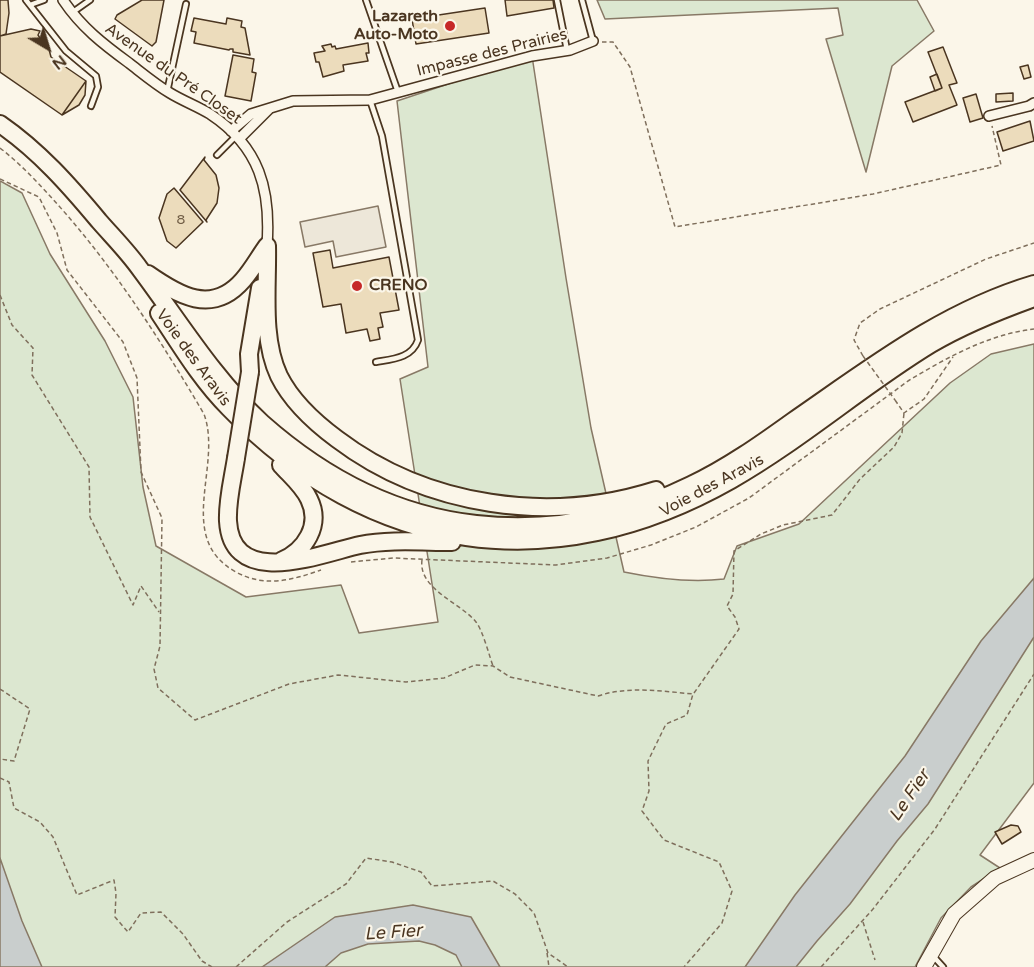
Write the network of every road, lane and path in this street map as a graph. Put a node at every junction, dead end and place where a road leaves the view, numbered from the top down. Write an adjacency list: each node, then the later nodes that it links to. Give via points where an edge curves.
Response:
1 (44, 0): 7 (lane)
2 (63, 0): 9 (street, Avenue du Pré Closet)
3 (90, 0): 9 (lane)
4 (366, 0): 13 (lane, Impasse des Prairies)
5 (558, 0): 11 (lane)
6 (582, 0): 10 (lane)
7 (28, 2): 16 (lane, via 66,51 96,76 98,87)
8 (186, 4): 12 (lane)
9 (72, 13): 12 (street, Avenue du Pré Closet, via 97,40)
10 (593, 41): 11 (street, Impasse des Prairies); 17 (path, via 613,42 630,67 675,227 873,194 1001,165)
11 (567, 50): 13 (street, Impasse des Prairies)
12 (168, 92): 19 (street, Avenue du Pré Closet, via 209,114)
13 (398, 92): 14 (street, Impasse des Prairies)
14 (370, 100): 19 (street, Impasse des Prairies, via 293,101 251,114); 33 (lane, via 382,136 418,340 415,349 402,357)
15 (1034, 103): 17 (street)
16 (90, 106)
17 (989, 116)
18 (0, 124): 23 (highway, Voie des Aravis, via 51,166)
19 (235, 135): 21 (lane); 25 (street, Avenue du Pré Closet, via 264,183)
20 (0, 148): 42 (path, via 86,236 127,290 204,414 210,434 203,522 213,551 231,569 261,581 284,581)
21 (217, 155)
22 (0, 179): 43 (path, via 39,197 57,233 67,270 123,342 137,378 141,472 162,518)
23 (93, 213): 26 (highway, Voie des Aravis); 36 (highway, Voie des Aravis, via 205,381)
24 (1034, 243): 35 (path, bridge, via 986,259 860,322 854,340)
25 (267, 246): 26 (highway, via 238,285 210,299 182,296); 31 (highway); 34 (highway, via 249,354)
26 (139, 267): 37 (highway, Voie des Aravis, via 209,362 257,418 327,473 396,505 440,518 492,525 579,522 635,509 692,485)
27 (1034, 284): 37 (highway, Voie des Aravis, via 983,301 930,329)
28 (0, 295): 43 (path, via 12,325 33,348 32,375 89,467 90,517 116,573 133,605 141,586)
29 (1034, 298): 38 (highway, Voie des Aravis, via 931,344 776,452 686,504 591,535)
30 (1034, 328): 32 (path, via 990,340)
31 (270, 347): 34 (highway); 37 (highway, via 284,384 304,411 328,432 389,471 462,498 505,506 588,505 648,492)
32 (953, 357): 35 (path, via 924,399); 39 (path, via 908,381 748,498 651,545 607,558 556,565)
33 (376, 362)
34 (250, 372): 41 (highway, bridge, via 228,512 231,533 239,549 257,560)
35 (904, 413): 47 (path, via 903,433 894,447 860,478 832,515 783,525 734,551 733,594 727,606 739,629)
36 (242, 422): 38 (highway, Voie des Aravis, via 294,466 353,501 424,529); 41 (highway, via 299,484 312,506 314,522 308,540)
37 (734, 461)
38 (504, 541): 41 (highway, via 380,542)
39 (423, 559): 40 (path); 44 (path, via 422,566 431,585 476,622)
40 (351, 562)
41 (277, 563)
42 (320, 570)
43 (160, 613): 44 (path, via 160,646 154,669 158,688 195,720 289,684 339,675 406,682 444,678 475,665)
44 (493, 666): 47 (path, via 510,677 598,696 629,690)
45 (1034, 674): 51 (path, via 935,829)
46 (0, 690): 48 (path, via 30,709 14,761)
47 (693, 694): 59 (path, via 687,715 666,724 648,761 649,791 642,811 664,840 719,862 732,891 722,923)
48 (0, 759)
49 (0, 778): 55 (path, via 9,782 14,808 40,822 53,837 77,895 114,880 115,917 128,932 141,913 161,912 202,961)
50 (1034, 860): 53 (street, via 995,878 954,914)
51 (862, 921): 54 (path); 60 (path)
52 (547, 952): 56 (path, via 534,913 493,881 432,886 421,872 366,858 346,884 287,922); 57 (path); 58 (path)
53 (931, 954): 61 (street); 62 (lane)
54 (875, 960)
55 (212, 967)
56 (236, 967)
57 (549, 967)
58 (568, 967)
59 (684, 967)
60 (821, 967)
61 (924, 967)
62 (943, 967)

